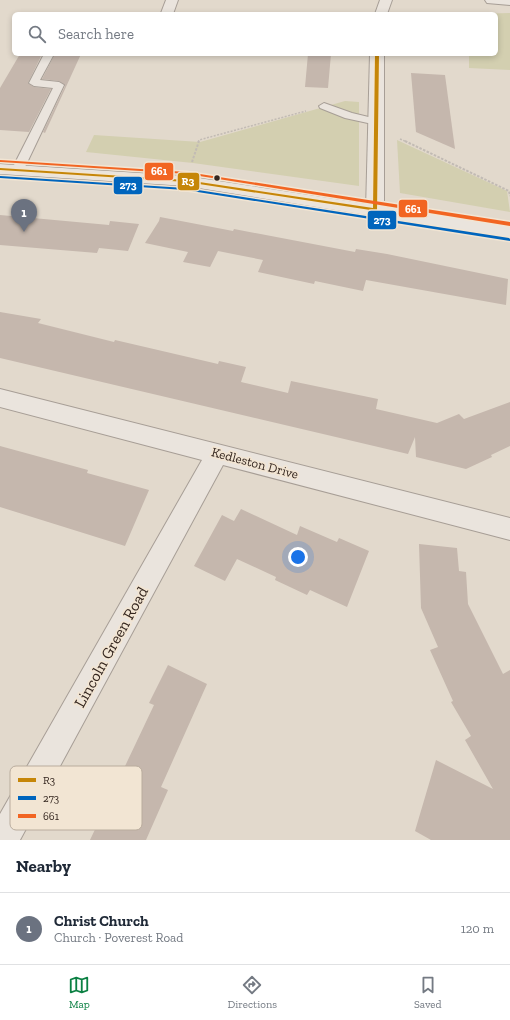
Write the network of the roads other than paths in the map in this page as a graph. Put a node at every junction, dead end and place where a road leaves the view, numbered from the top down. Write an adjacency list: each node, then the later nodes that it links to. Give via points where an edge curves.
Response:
1 (172, 0): 5 (street)
2 (386, 0): 6 (street)
3 (491, 0): 4 (street)
4 (510, 1)
5 (167, 12)
6 (382, 12)
7 (48, 56): 12 (lane, via 34,83 59,84)
8 (377, 56): 10 (street)
9 (324, 106): 10 (lane)
10 (377, 125): 13 (street)
11 (0, 169): 12 (street)
12 (18, 169): 13 (street, via 186,181)
13 (375, 210): 14 (street)
14 (510, 232)
15 (0, 398): 16 (street, Kedleston Drive)
16 (218, 453): 17 (street, Kedleston Drive); 18 (street, Lincoln Green Road)
17 (510, 529)
18 (44, 766)
19 (10, 827): 20 (street, Lincoln Green Road)
20 (3, 840)

